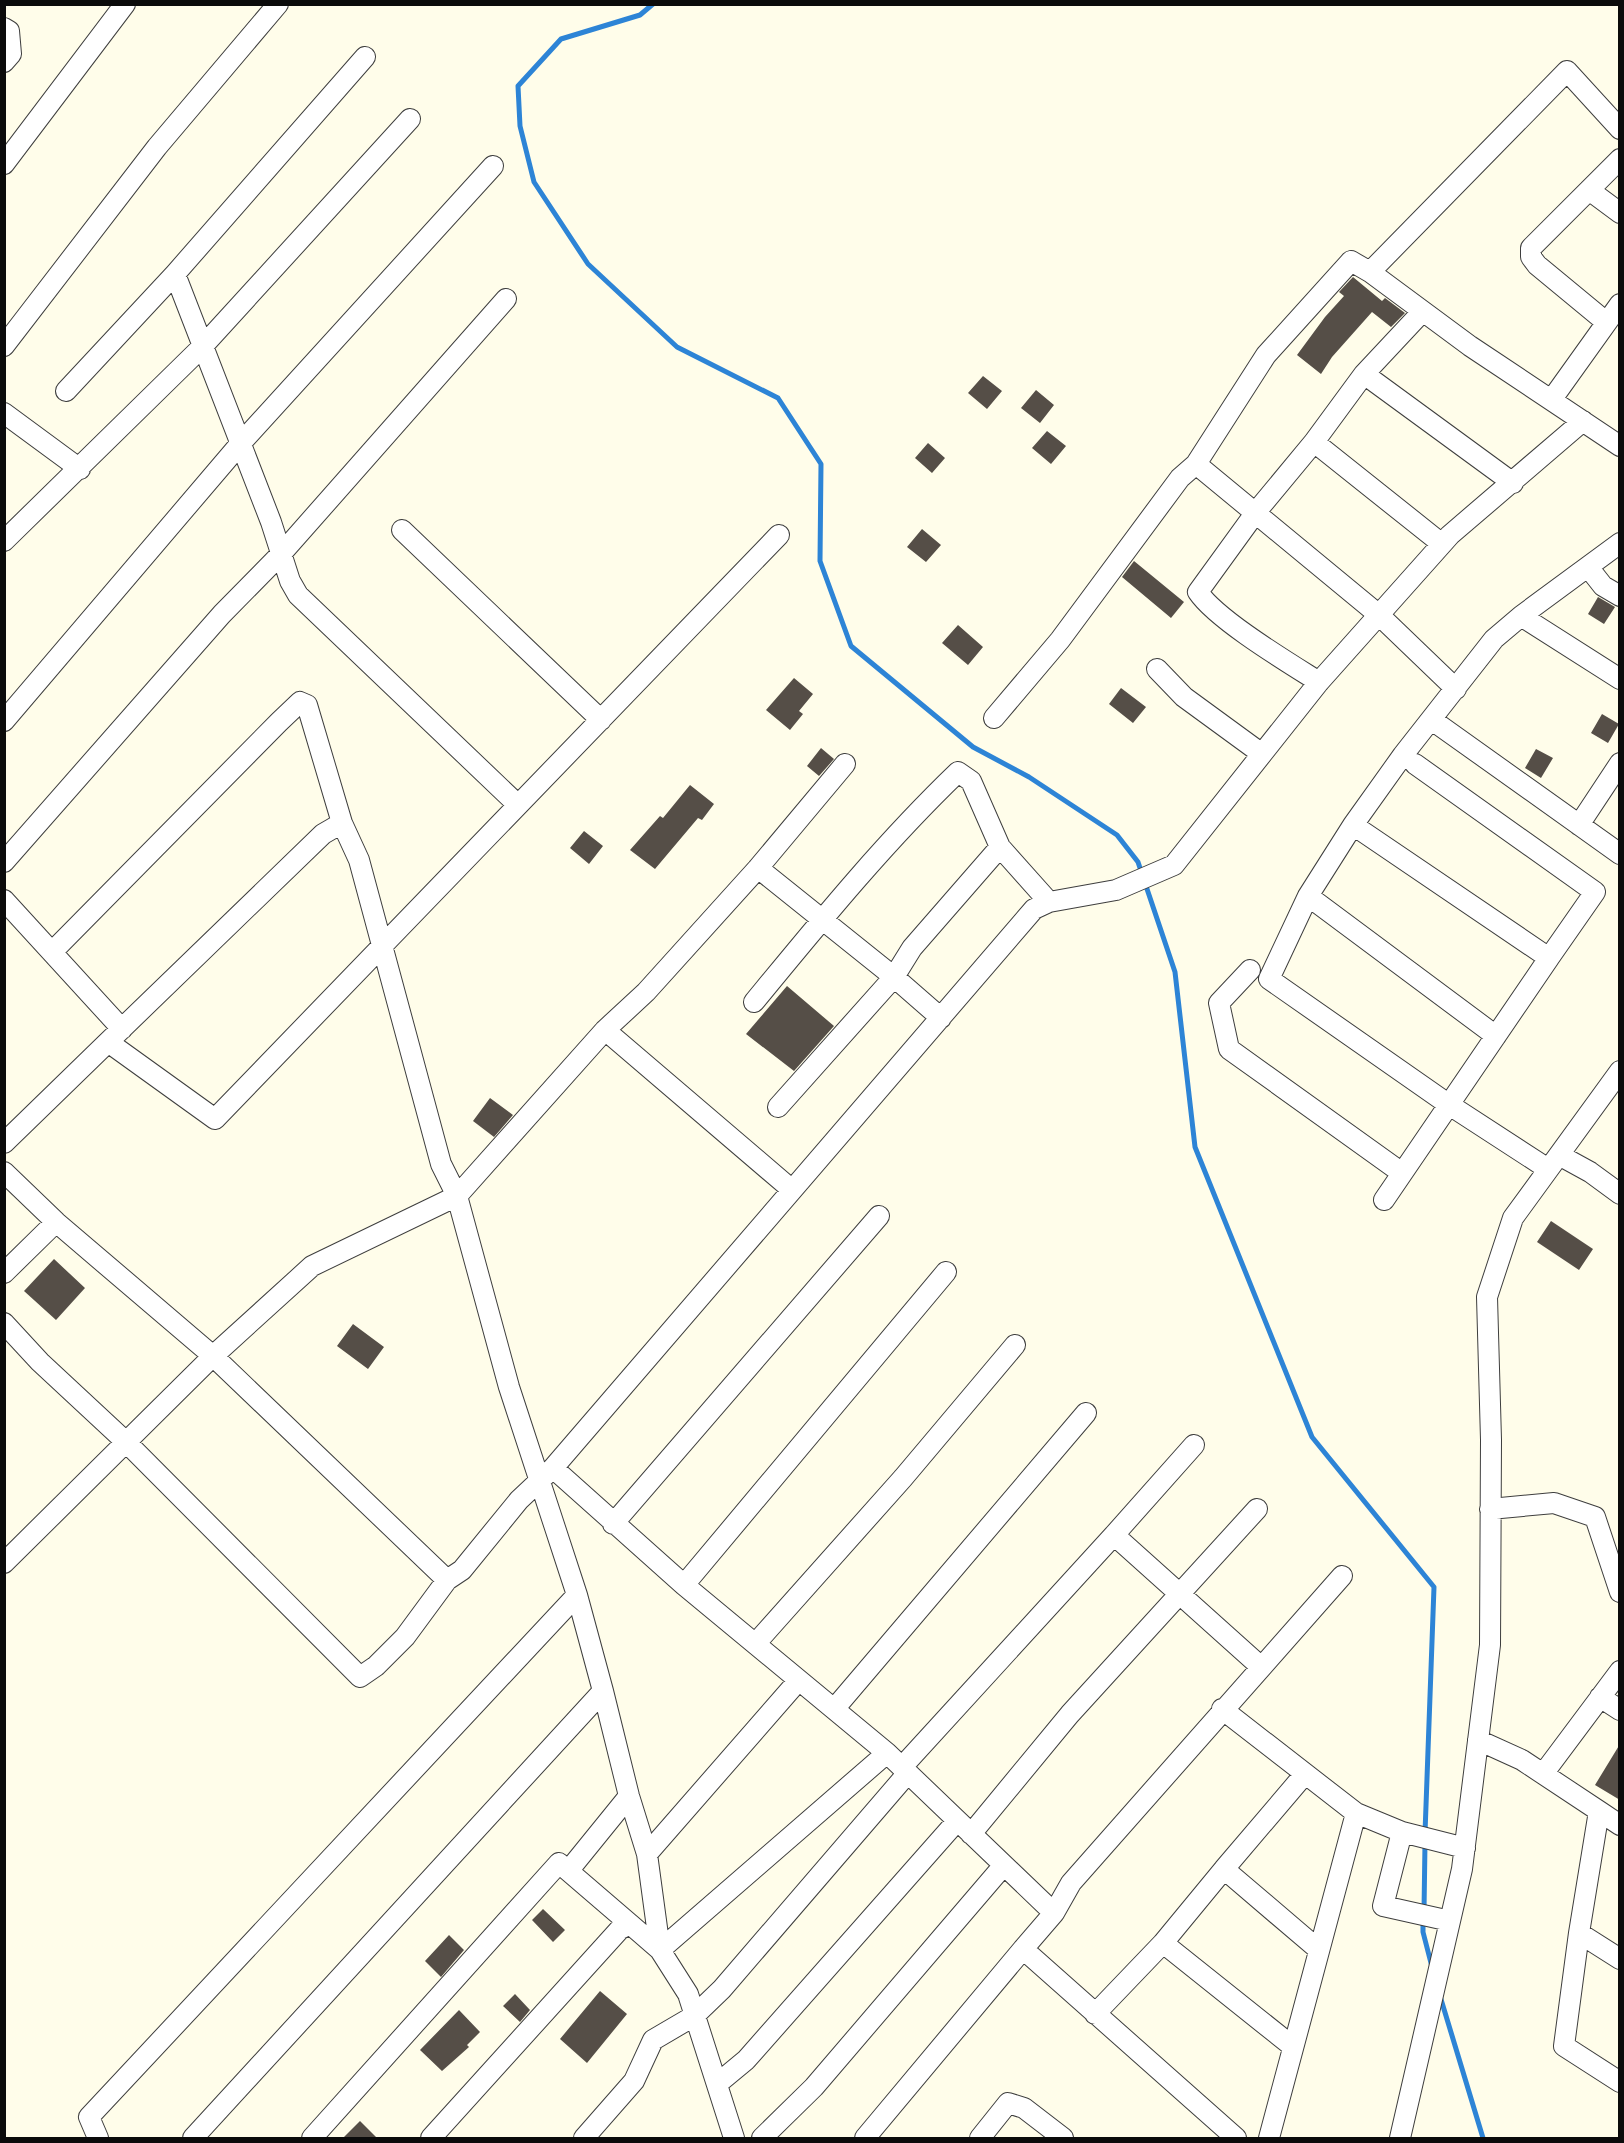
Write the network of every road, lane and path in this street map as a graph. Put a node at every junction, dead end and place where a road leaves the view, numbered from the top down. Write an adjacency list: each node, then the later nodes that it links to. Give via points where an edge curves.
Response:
1 (125, 4): 9 (street)
2 (278, 4): 19 (street, via 157,147)
3 (4, 28): 5 (street, via 9,31 11,54)
4 (365, 57): 14 (street)
5 (4, 62)
6 (410, 119): 20 (street)
7 (1620, 129): 13 (street, via 1567,71)
8 (1620, 159): 11 (street)
9 (4, 164)
10 (493, 166): 27 (street)
11 (1588, 190): 12 (street); 18 (street, via 1531,248 1531,256)
12 (1620, 213)
13 (1371, 272): 17 (street); 29 (street, via 1351,261 1266,355)
14 (175, 274): 20 (street); 22 (street)
15 (506, 299): 38 (street)
16 (1620, 304): 18 (street)
17 (1422, 312): 21 (street); 23 (street)
18 (1606, 322): 23 (street)
19 (4, 346)
20 (202, 347): 27 (street); 30 (street)
21 (1364, 374): 26 (street); 31 (street)
22 (66, 392)
23 (1552, 399): 25 (street)
24 (4, 413): 30 (street)
25 (1583, 421): 28 (street); 31 (street)
26 (1314, 442): 32 (street); 37 (street)
27 (240, 444): 38 (street); 50 (street)
28 (1620, 446)
29 (1196, 464): 32 (street); 47 (street, via 1179,478 1060,639)
30 (80, 469): 35 (street)
31 (1513, 483): 37 (street)
32 (1256, 513): 41 (street); 45 (street, via 1199,594 1268,649)
33 (402, 530): 48 (street)
34 (780, 535): 48 (street)
35 (4, 541)
36 (1620, 543): 39 (street)
37 (1442, 544): 41 (street)
38 (280, 554): 55 (street, via 298,595); 61 (street, via 222,614)
39 (1588, 567): 40 (street, via 1603,585); 42 (street)
40 (1620, 596)
41 (1379, 615): 45 (street); 46 (street)
42 (1521, 616): 44 (street); 46 (street, via 1494,639)
43 (1157, 669): 51 (street, via 1184,697)
44 (1620, 679)
45 (1319, 682): 51 (street)
46 (1456, 689): 49 (street)
47 (994, 718)
48 (601, 720): 55 (street)
49 (1432, 720): 57 (street); 58 (street)
50 (4, 721)
51 (1262, 754): 65 (street, via 1174,866 1116,890)
52 (1620, 763): 58 (street)
53 (845, 764): 62 (street)
54 (1414, 764): 69 (street, via 1595,892)
55 (518, 806): 67 (street)
56 (342, 823): 67 (street, via 359,860); 68 (street, via 307,705 300,702); 75 (street, via 323,834)
57 (1353, 825): 63 (street); 69 (street)
58 (1579, 825): 60 (street)
59 (1000, 847): 65 (street); 66 (street, via 971,781 958,772 923,805); 71 (street, via 912,948)
60 (1620, 854)
61 (4, 862)
62 (758, 868): 66 (street); 74 (street, via 646,992)
63 (1308, 896): 76 (street); 78 (street, via 1269,979)
64 (4, 900): 68 (street)
65 (1049, 902): 73 (street, via 1034,909)
66 (822, 920): 71 (street); 72 (street)
67 (382, 946): 75 (street, via 215,1119); 86 (street, via 441,1164)
68 (52, 952): 75 (street)
69 (1549, 958): 76 (street)
70 (1250, 970): 83 (street, via 1219,1003 1228,1049)
71 (894, 977): 73 (street); 79 (street)
72 (754, 1002)
73 (941, 1018): 84 (street)
74 (606, 1030): 84 (street); 86 (street)
75 (115, 1035): 80 (street)
76 (1496, 1036): 78 (street)
77 (1620, 1071): 81 (street)
78 (1449, 1104): 81 (street); 83 (street)
79 (778, 1107)
80 (5, 1142)
81 (1553, 1162): 85 (street, via 1590,1172); 100 (street, via 1513,1218 1487,1297)
82 (4, 1172): 89 (street)
83 (1402, 1173): 87 (street)
84 (791, 1189): 98 (street)
85 (1620, 1194)
86 (457, 1196): 94 (street, via 312,1266); 98 (street, via 509,1387)
87 (1384, 1200)
88 (879, 1216): 101 (street)
89 (56, 1222): 91 (street); 94 (street)
90 (946, 1272): 106 (street)
91 (4, 1273)
92 (4, 1323): 96 (street)
93 (1015, 1345): 110 (street)
94 (213, 1356): 96 (street); 105 (street)
95 (1086, 1413): 116 (street)
96 (126, 1442): 103 (street); 105 (street, via 360,1677 405,1637)
97 (1194, 1445): 102 (street)
98 (546, 1474): 101 (street); 105 (street, via 519,1500 462,1570); 109 (street)
99 (1257, 1509): 107 (street)
100 (1490, 1509): 108 (street, via 1554,1503 1595,1516); 119 (street, via 1490,1645)
101 (613, 1524): 106 (street)
102 (1114, 1535): 107 (street); 120 (street)
103 (4, 1563)
104 (1342, 1576): 111 (street)
105 (447, 1580)
106 (684, 1585): 110 (street)
107 (1179, 1592): 111 (street); 127 (street)
108 (1620, 1592)
109 (577, 1595): 114 (street); 148 (street, via 89,2117)
110 (756, 1643): 113 (street)
111 (1260, 1666): 117 (street)
112 (1620, 1671): 115 (street)
113 (798, 1681): 116 (street); 130 (street)
114 (603, 1691): 123 (street); 149 (street)
115 (1600, 1697): 118 (street); 121 (street)
116 (836, 1708): 120 (street)
117 (1222, 1709): 122 (street); 134 (street, via 1071,1884)
118 (1620, 1710)
119 (1478, 1740): 121 (street); 129 (street)
120 (899, 1765): 127 (street); 140 (street); 144 (street, via 722,1989)
121 (1543, 1774): 124 (street)
122 (1304, 1775): 125 (street); 132 (street)
123 (628, 1796): 130 (street); 133 (street)
124 (1599, 1811): 126 (street); 137 (street)
125 (1356, 1813): 128 (street); 141 (street)
126 (1620, 1825)
127 (964, 1828): 131 (street); 147 (street, via 746,2060)
128 (1407, 1833): 129 (street); 135 (street, via 1383,1906)
129 (1465, 1848): 135 (street)
130 (647, 1854): 140 (street)
131 (1004, 1865): 134 (street); 154 (street, via 814,2087)
132 (1224, 1869): 138 (street); 141 (street)
133 (569, 1870): 136 (street); 150 (street, via 559,1863)
134 (1054, 1913): 139 (street)
135 (1443, 1920): 160 (street, via 1441,1962)
136 (630, 1924): 140 (street); 151 (street, via 620,1929)
137 (1579, 1933): 142 (street); 146 (street, via 1564,2046)
138 (1163, 1943): 143 (street); 145 (street)
139 (1023, 1948): 143 (street); 155 (street)
140 (660, 1950): 144 (street, via 688,1994)
141 (1319, 1950): 145 (street)
142 (1620, 1959)
143 (1095, 2014): 158 (street)
144 (694, 2016): 147 (street); 152 (street, via 653,2040 634,2081)
145 (1292, 2046): 159 (street)
146 (1620, 2082)
147 (717, 2084): 153 (street)
148 (98, 2139)
149 (193, 2139)
150 (312, 2139)
151 (431, 2139)
152 (584, 2139)
153 (734, 2139)
154 (762, 2139)
155 (865, 2139)
156 (980, 2139): 157 (street, via 1008,2103 1024,2108)
157 (1063, 2139)
158 (1236, 2139)
159 (1269, 2139)
160 (1400, 2139)

